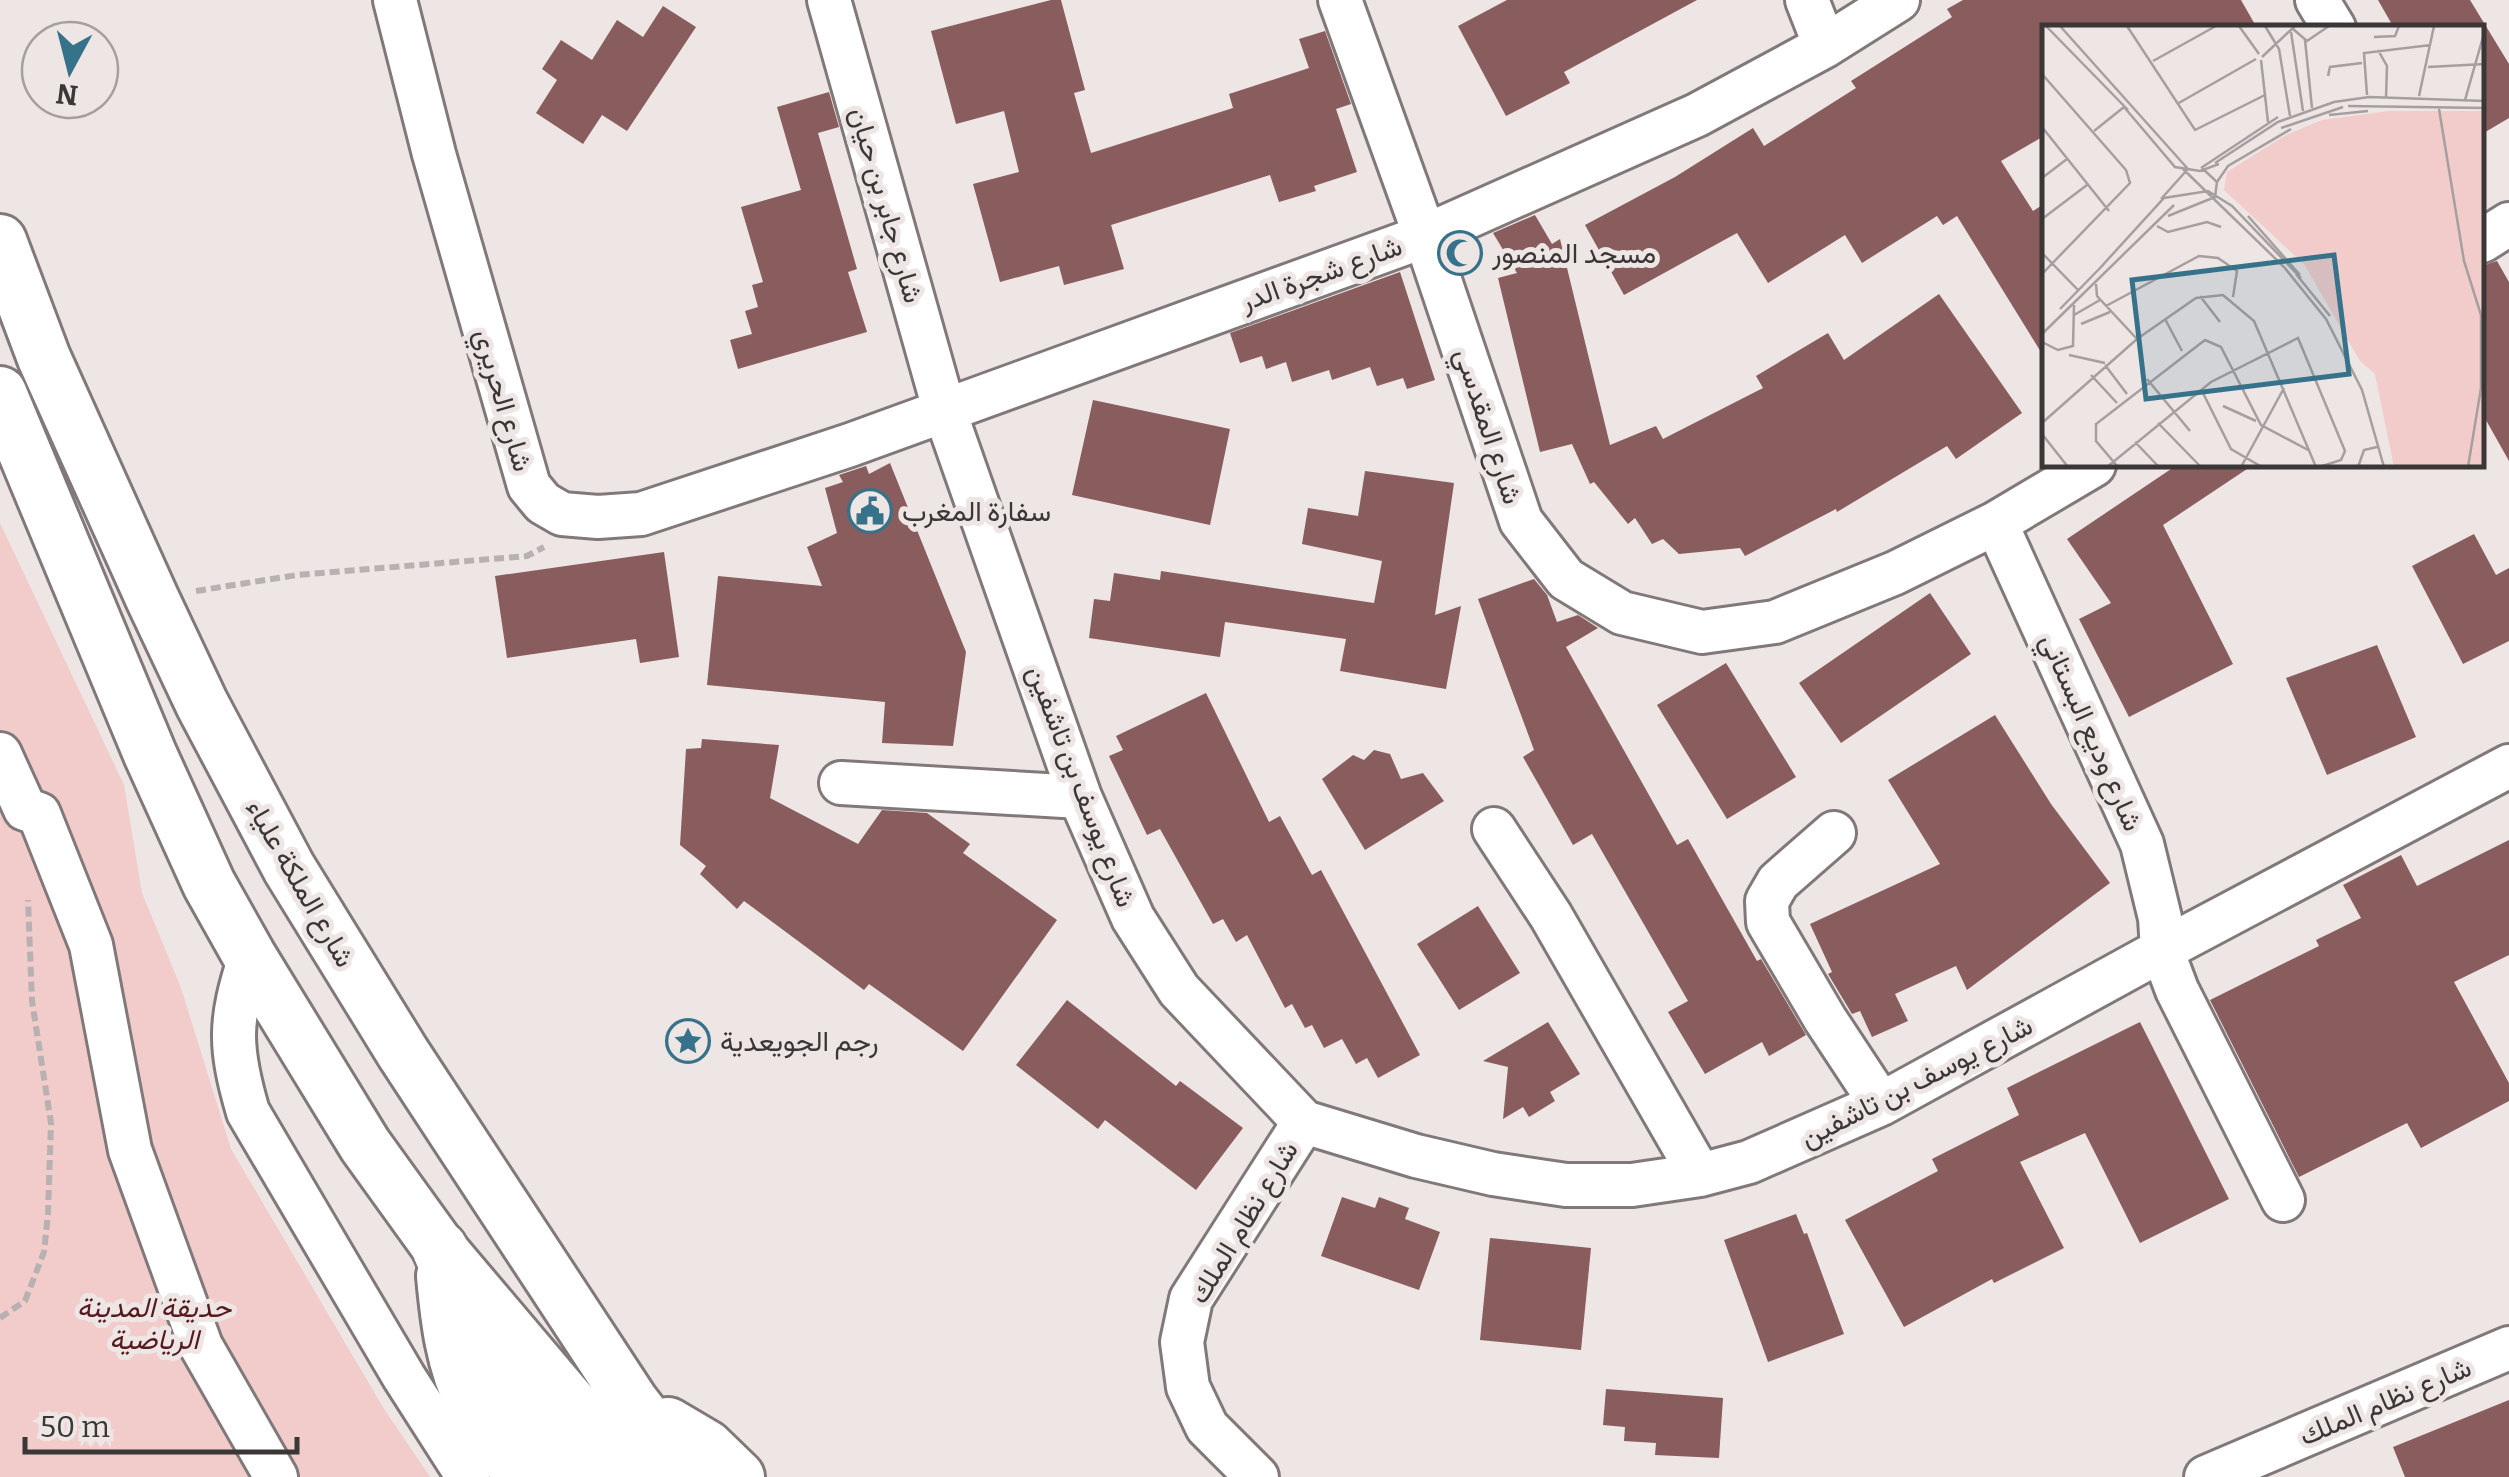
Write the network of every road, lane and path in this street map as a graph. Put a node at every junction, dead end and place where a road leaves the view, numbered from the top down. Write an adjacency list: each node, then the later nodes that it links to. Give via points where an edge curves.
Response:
1 (395, 0): 16 (street, شارع الحريري, via 529,486 562,514)
2 (830, 0): 14 (street, شارع جابر بن حيان)
3 (1340, 0): 10 (street, شارع المقدسي)
4 (1807, 0): 8 (street)
5 (1898, 0): 8 (street, شارع شجرة الدر)
6 (2317, 0): 7 (street)
7 (2332, 25)
8 (1825, 46): 10 (street, شارع شجرة الدر, via 1697,115)
9 (2509, 224): 11 (street)
10 (1425, 236): 14 (street, شارع شجرة الدر); 17 (street, شارع المقدسي, via 1521,522 1566,578 1622,613 1702,632 1775,622)
11 (2484, 240)
12 (0, 241): 18 (main road, شارع الملكة علياء, via 44,358)
13 (0, 392): 27 (main road, via 150,754)
14 (944, 409): 16 (street, شارع الحريري, via 703,495 641,514); 22 (street, شارع يوسف بن تاشفين)
15 (2089, 468): 17 (street, شارع المقدسي)
16 (598, 518): 18 (path, via 527,556 297,575)
17 (1996, 523): 26 (street, شارع وديع البستاني, via 2142,844)
18 (152, 598): 35 (main road, شارع الملكة علياء, via 307,898)
19 (0, 754): 36 (street, via 24,809 39,814 91,945 130,1150 200,1346)
20 (2509, 766): 26 (street, شارع يوسف بن تاشفين)
21 (842, 783): 22 (street)
22 (1080, 796): 29 (street, شارع يوسف بن تاشفين, via 1132,918 1179,990)
23 (1494, 829): 30 (street)
24 (1834, 833): 28 (street, via 1778,882 1768,901 1768,922)
25 (28, 890): 33 (path, via 32,1001 51,1123 48,1213 44,1252 25,1302)
26 (2162, 950): 28 (street, شارع يوسف بن تاشفين); 31 (street, شارع وديع البستاني)
27 (250, 957): 32 (main road, via 365,1145); 37 (street, via 232,1040 248,1112)
28 (1881, 1104): 30 (street, شارع يوسف بن تاشفين, via 1749,1162)
29 (1304, 1122): 30 (street, شارع يوسف بن تاشفين, via 1416,1156 1566,1185); 43 (street, شارع نظام الملك, via 1192,1299 1182,1342 1188,1386 1207,1426)
30 (1700, 1175)
31 (2284, 1200)
32 (440, 1249): 38 (main road, via 462,1379); 39 (highway, via 489,1362); 40 (main road)
33 (0, 1318)
34 (2509, 1348): 44 (street, شارع نظام الملك)
35 (632, 1402): 41 (main road, شارع الملكة علياء); 42 (main road, via 707,1447)
36 (276, 1477)
37 (468, 1477)
38 (522, 1477)
39 (574, 1477)
40 (633, 1477)
41 (690, 1477)
42 (738, 1477)
43 (1257, 1477)
44 (2206, 1477)

